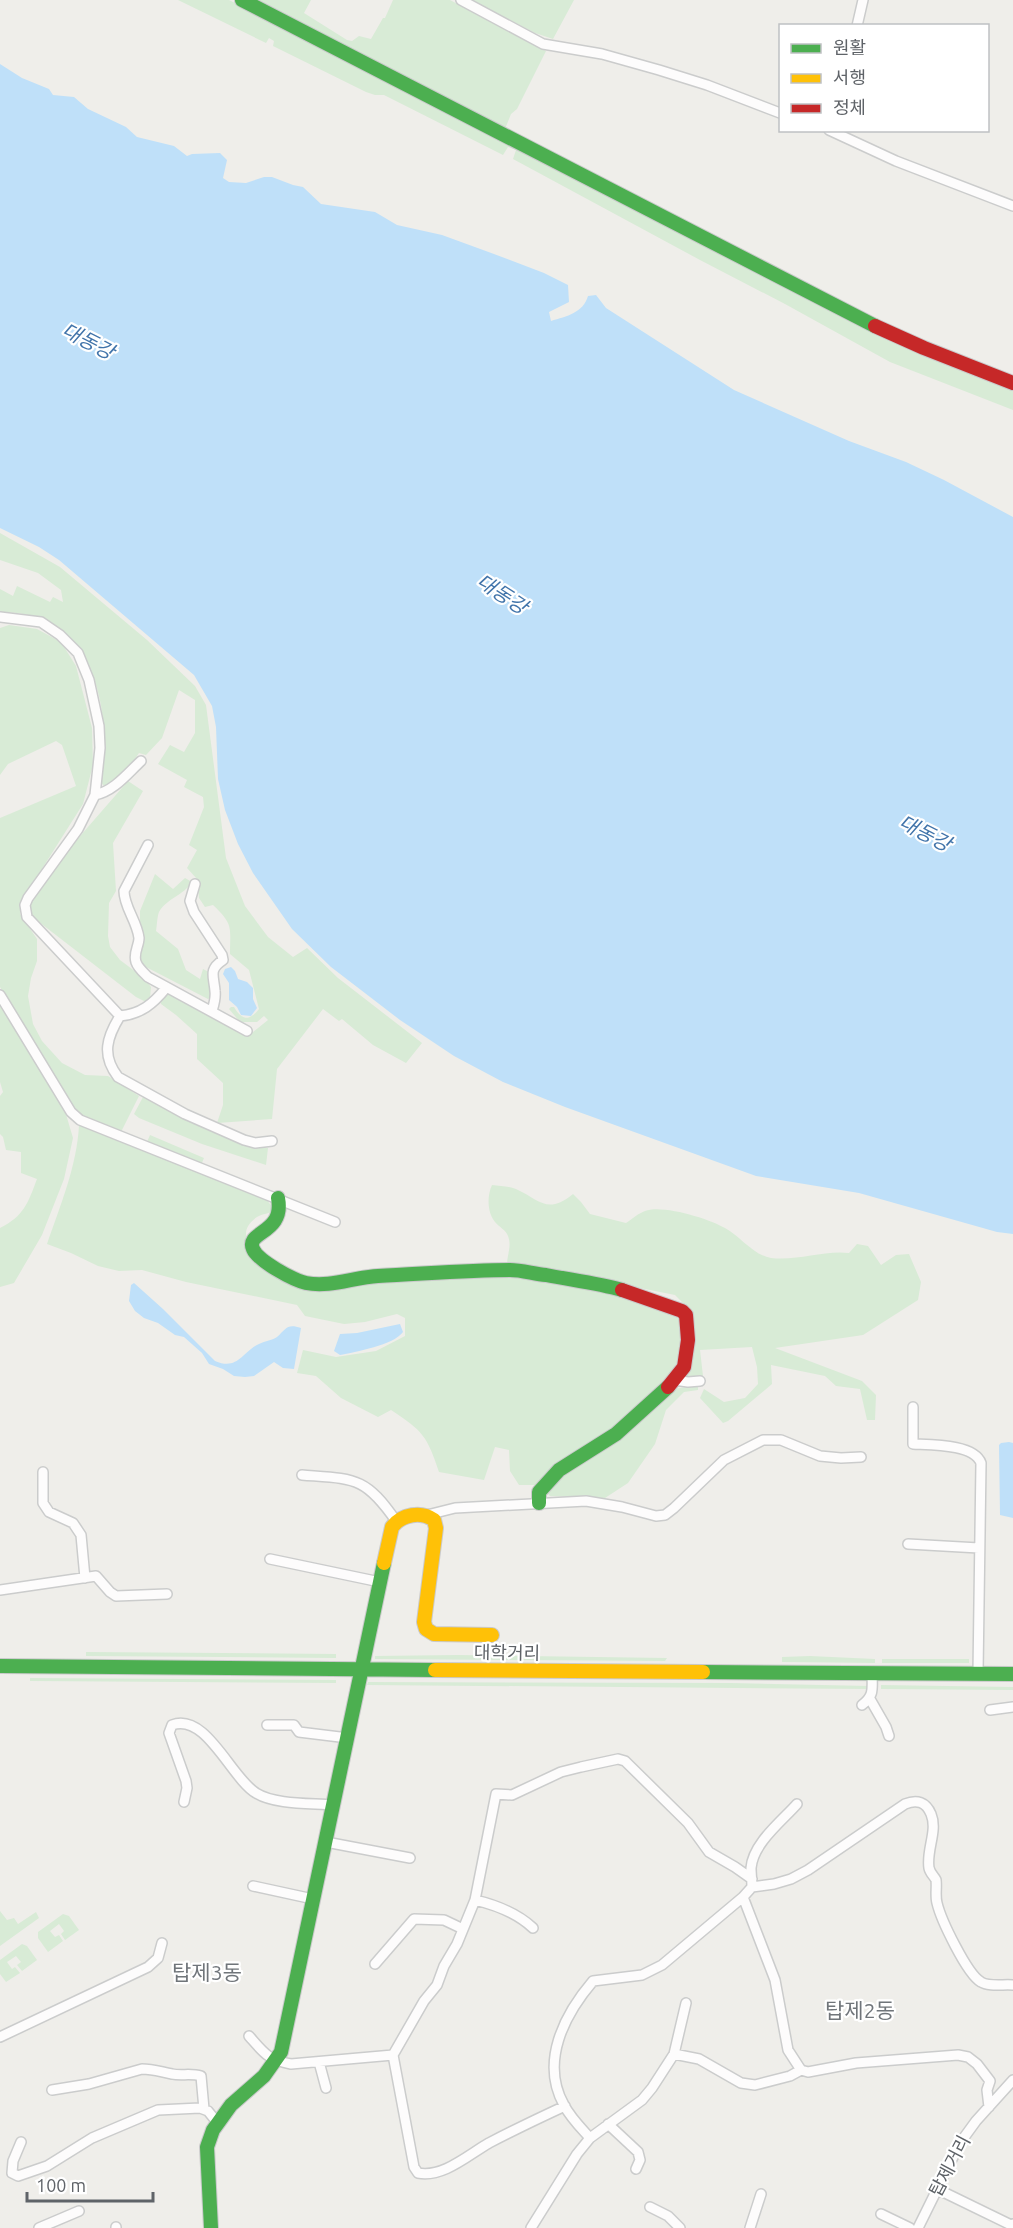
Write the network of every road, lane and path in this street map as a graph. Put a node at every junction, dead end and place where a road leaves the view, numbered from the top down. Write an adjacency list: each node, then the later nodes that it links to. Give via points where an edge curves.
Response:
1 (242, 0): 8 (street, via 860,319)
2 (461, 0): 5 (street, via 543,44 647,67)
3 (863, 0): 4 (street)
4 (857, 24)
5 (779, 113)
6 (832, 132): 7 (street)
7 (1013, 206)
8 (1013, 383)
9 (0, 617): 11 (street, via 41,622 78,653 89,680 99,726)
10 (141, 761): 11 (street, via 115,786)
11 (95, 795): 17 (street, via 78,829 28,898 24,911)
12 (148, 845): 14 (street, via 124,894 138,935 136,963 148,977)
13 (195, 884): 16 (street, via 190,901 194,912 223,960 213,973)
14 (166, 988): 16 (street); 17 (street, via 154,1003)
15 (0, 996): 20 (street, via 71,1112 80,1120)
16 (212, 1011): 18 (street)
17 (120, 1016): 19 (street, via 107,1040 118,1077 185,1114 244,1140)
18 (247, 1031)
19 (272, 1141)
20 (278, 1198): 21 (street); 22 (street, via 278,1218 252,1243 258,1256 291,1278 327,1284 373,1276 512,1270 599,1284 686,1315 684,1367)
21 (335, 1222)
22 (674, 1380): 23 (street); 28 (street, via 616,1434 559,1470 539,1492)
23 (700, 1381)
24 (913, 1407): 32 (street, via 914,1444 951,1445 979,1457)
25 (861, 1457): 28 (street, via 820,1456 781,1440 763,1440 724,1460 665,1515 586,1501)
26 (43, 1472): 34 (street, via 43,1503 49,1512 73,1523 81,1535)
27 (302, 1474): 30 (street, via 364,1485)
28 (539, 1503): 29 (street, via 455,1508)
29 (427, 1515): 30 (street); 38 (street, via 436,1528 426,1629 434,1634)
30 (396, 1521): 35 (street)
31 (908, 1545): 32 (street)
32 (979, 1548): 42 (street)
33 (270, 1559): 35 (street)
34 (85, 1578): 36 (street); 37 (street, via 96,1576 117,1596)
35 (380, 1582): 40 (street)
36 (0, 1590)
37 (167, 1594)
38 (492, 1635)
39 (0, 1666): 40 (street, 대학거리)
40 (361, 1669): 41 (street, 대학거리); 48 (street)
41 (872, 1673): 42 (street, 대학거리); 47 (street, via 872,1692 866,1702)
42 (978, 1673): 43 (street, 대학거리)
43 (1013, 1674)
44 (1013, 1707): 45 (street)
45 (990, 1710)
46 (267, 1725): 48 (street, via 294,1725 299,1732)
47 (889, 1736)
48 (348, 1738): 51 (street)
49 (184, 1802): 51 (street, via 186,1782 169,1732 172,1725 184,1722 203,1733 258,1794)
50 (797, 1804): 54 (street, via 763,1842 753,1860)
51 (333, 1805): 52 (street)
52 (326, 1842): 53 (street); 57 (street)
53 (410, 1858)
54 (752, 1883): 56 (street); 58 (street, via 735,1867 709,1852 688,1822 640,1774 618,1759 561,1772 512,1795 496,1794); 63 (street, via 774,1884 790,1879 851,1843 905,1804 920,1801 932,1815 930,1871 936,1882 939,1912 956,1948 980,1982)
55 (253, 1886): 57 (street)
56 (743, 1897): 71 (street, via 775,1980 788,2050); 75 (street, via 662,1965 642,1975 593,1981 571,2010 554,2056 555,2083)
57 (313, 1899): 69 (street)
58 (475, 1900): 59 (street, via 509,1912); 60 (street)
59 (533, 1928)
60 (463, 1929): 62 (street, via 444,1920 414,1919); 68 (street, via 437,1985)
61 (162, 1943): 66 (street, via 158,1958 148,1967)
62 (375, 1964)
63 (1013, 1985)
64 (686, 2003): 67 (street)
65 (249, 2036): 69 (street)
66 (0, 2037)
67 (674, 2054): 71 (street, via 699,2059 741,2083 755,2085); 79 (street, via 642,2100)
68 (393, 2055): 70 (street); 75 (street, via 411,2159 418,2173 434,2173)
69 (276, 2062): 70 (street); 78 (street)
70 (319, 2062): 73 (street)
71 (801, 2070): 76 (street, via 968,2056 990,2081)
72 (1013, 2080): 76 (street, 탑제거리)
73 (326, 2088)
74 (52, 2090): 77 (street, via 151,2069 201,2076)
75 (565, 2106): 80 (street)
76 (988, 2107): 83 (street, 탑제거리, via 960,2143)
77 (204, 2109): 78 (street); 81 (street, via 178,2108 145,2114 92,2138 47,2166 18,2176 12,2173 13,2161)
78 (216, 2121): 90 (street, via 207,2147)
79 (608, 2124): 80 (street); 82 (street, via 638,2152)
80 (590, 2138): 91 (street)
81 (21, 2142)
82 (636, 2169)
83 (937, 2188): 88 (street); 95 (street, 탑제거리)
84 (761, 2194): 93 (street)
85 (650, 2207): 92 (street)
86 (79, 2211): 89 (street)
87 (881, 2214): 94 (street)
88 (1013, 2224)
89 (39, 2228)
90 (212, 2228)
91 (531, 2228)
92 (680, 2228)
93 (750, 2228)
94 (910, 2228)
95 (918, 2228)

